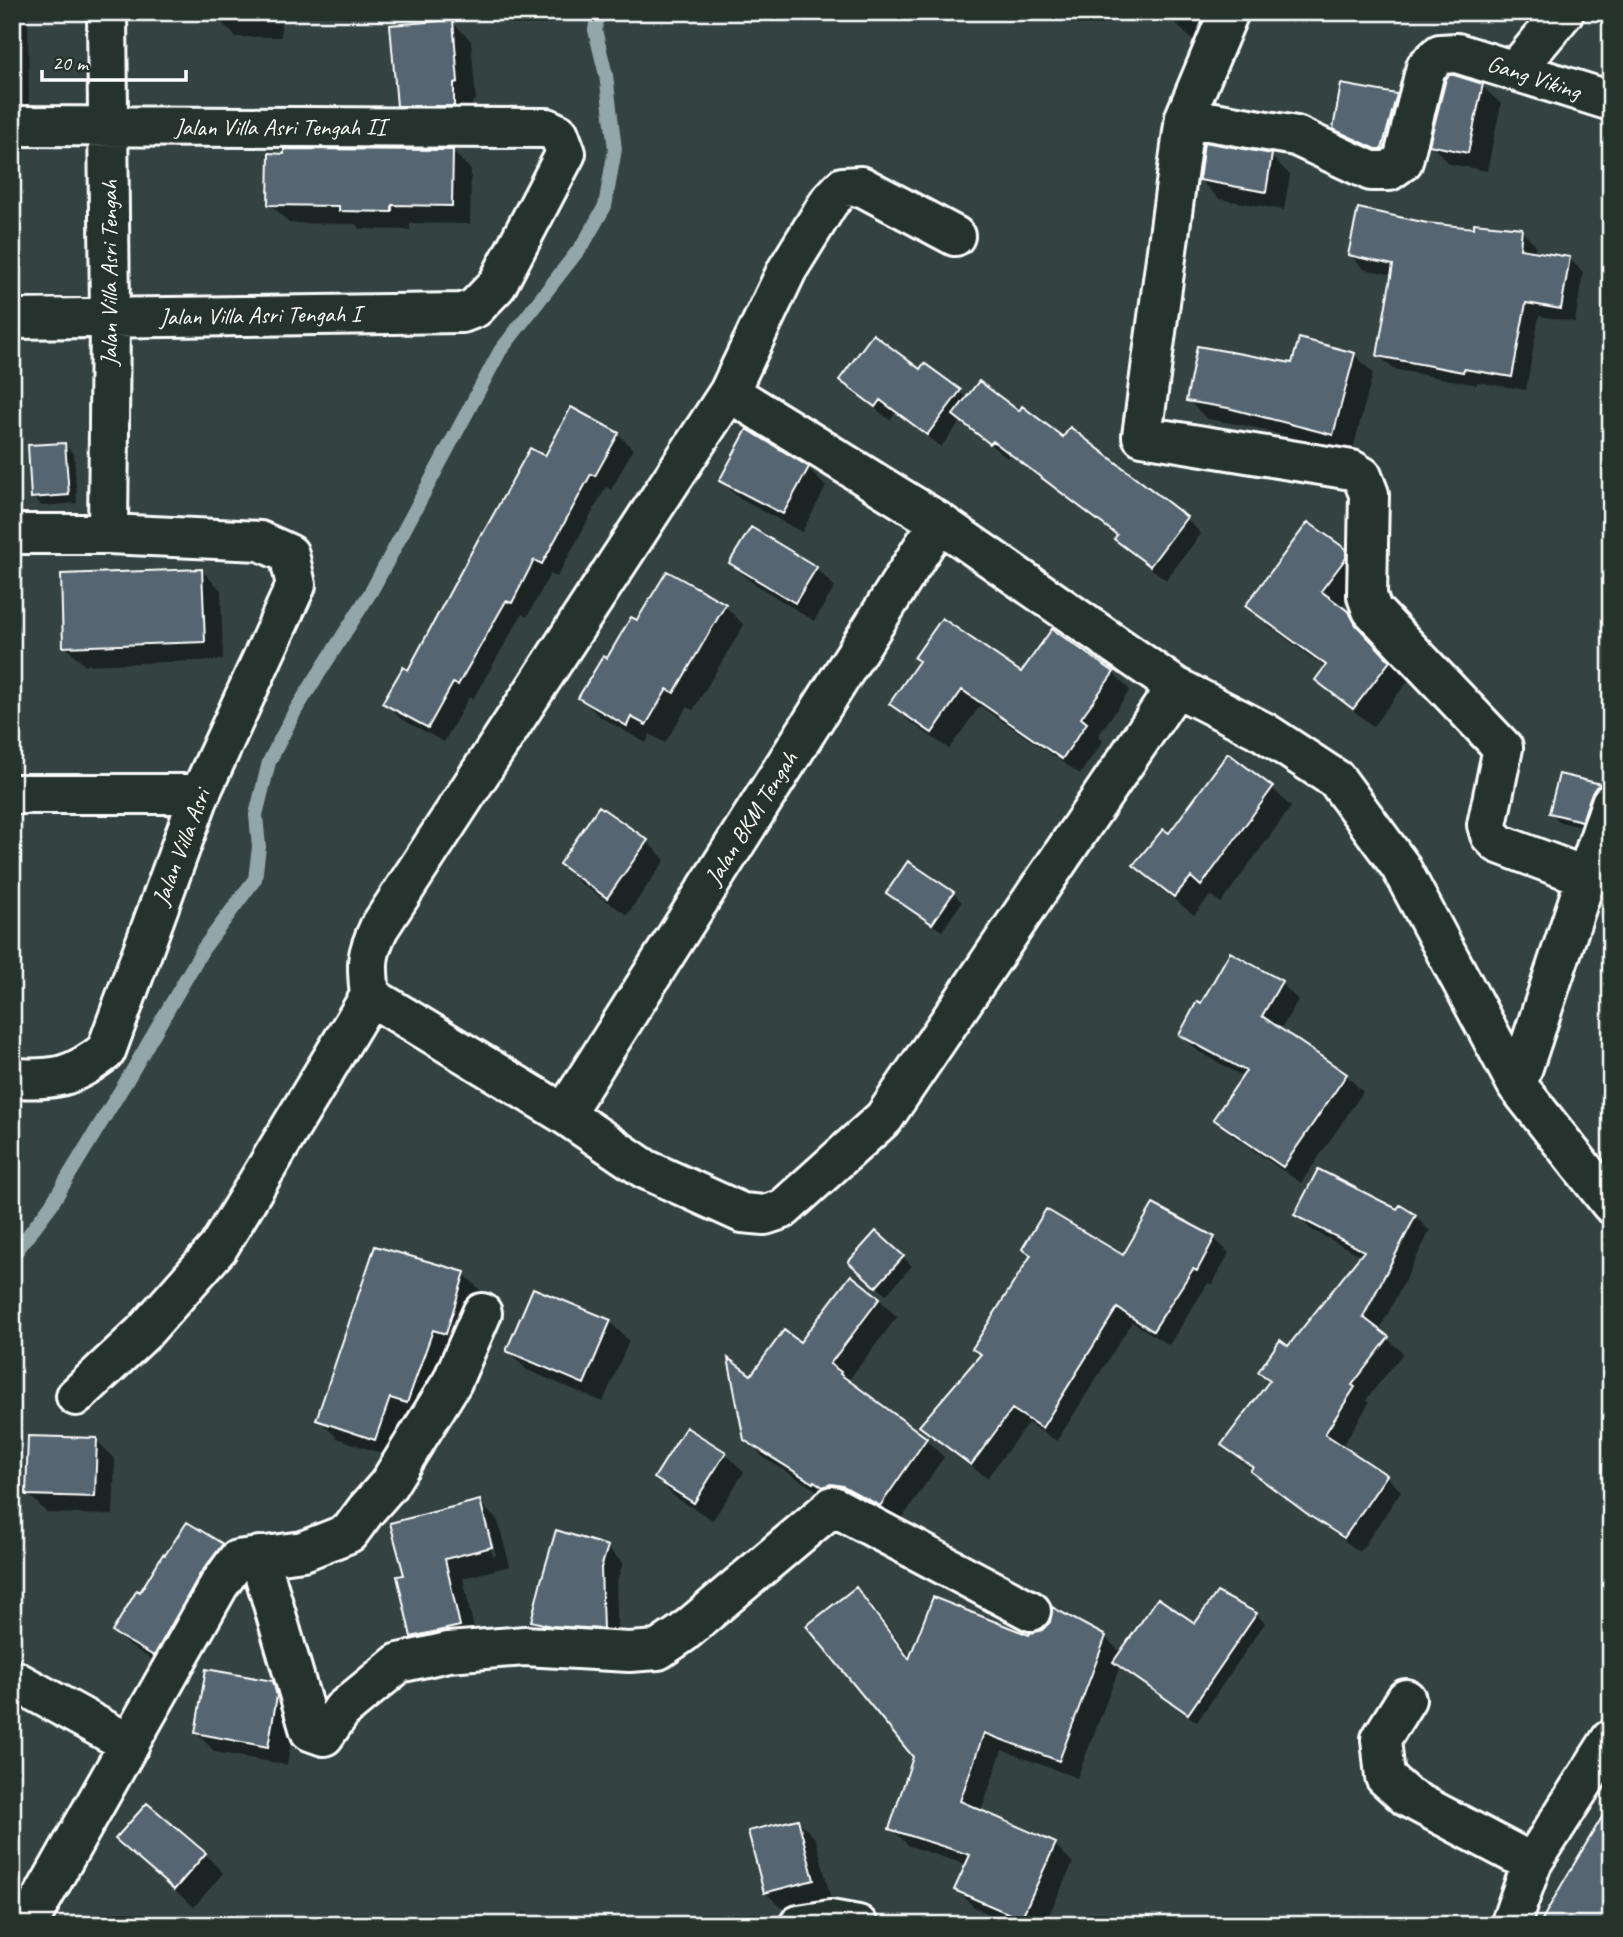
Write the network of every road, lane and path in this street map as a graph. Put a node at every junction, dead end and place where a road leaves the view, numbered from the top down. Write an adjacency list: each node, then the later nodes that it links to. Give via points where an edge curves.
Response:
1 (107, 12): 8 (street, Jalan Villa Asri Tengah)
2 (1229, 12): 6 (street)
3 (1564, 12): 4 (street)
4 (1515, 71): 5 (street, Gang Viking); 6 (street, Gang Viking, via 1457,52 1440,54 1426,67 1403,161 1389,172 1371,171 1296,135)
5 (1611, 102)
6 (1185, 117): 21 (street, via 1142,436 1352,470 1363,476 1369,494 1367,596 1372,610 1503,748 1487,825 1490,835 1499,844)
7 (12, 125): 8 (street, Jalan Villa Asri Tengah II)
8 (107, 126): 9 (street, Jalan Villa Asri Tengah II); 11 (street, Jalan Villa Asri Tengah)
9 (548, 128): 11 (street, Jalan Villa Asri Tengah I, via 559,134 566,153 497,285 475,308 462,313)
10 (955, 236): 13 (street, via 861,186 843,187 786,270)
11 (110, 316): 12 (street, Jalan Villa Asri Tengah I); 16 (street, Jalan Villa Asri Tengah)
12 (12, 318)
13 (729, 392): 14 (street); 22 (street, via 379,928 367,962)
14 (939, 522): 17 (street); 25 (street, Jalan BKM Tengah)
15 (12, 534): 16 (street)
16 (108, 534): 19 (street, Jalan Villa Asri, via 260,541 289,554 296,585)
17 (1175, 687): 24 (street, via 1265,732 1337,779 1400,866); 25 (street, via 884,1118 783,1209 742,1213 645,1169)
18 (12, 794): 19 (street)
19 (200, 794): 23 (street, Jalan Villa Asri, via 106,1051 65,1076)
20 (1611, 803): 21 (street)
21 (1587, 877): 24 (street)
22 (370, 996): 25 (street); 28 (street, via 218,1248 143,1333)
23 (12, 1078)
24 (1517, 1085): 26 (street)
25 (564, 1114)
26 (1611, 1204)
27 (482, 1312): 29 (street, via 445,1393 388,1485 349,1533 303,1551)
28 (76, 1396)
29 (259, 1556): 30 (street, via 310,1731 324,1736 342,1710 400,1663 448,1652 526,1646 658,1650 833,1506); 34 (street, via 237,1560 219,1586)
30 (1031, 1611)
31 (12, 1679): 34 (street)
32 (1406, 1699): 35 (street, via 1381,1739 1385,1777 1407,1797)
33 (1611, 1739): 35 (street)
34 (130, 1744): 36 (street)
35 (1532, 1863): 39 (street)
36 (27, 1925)
37 (799, 1925): 38 (street, via 830,1920)
38 (858, 1925)
39 (1510, 1925)

